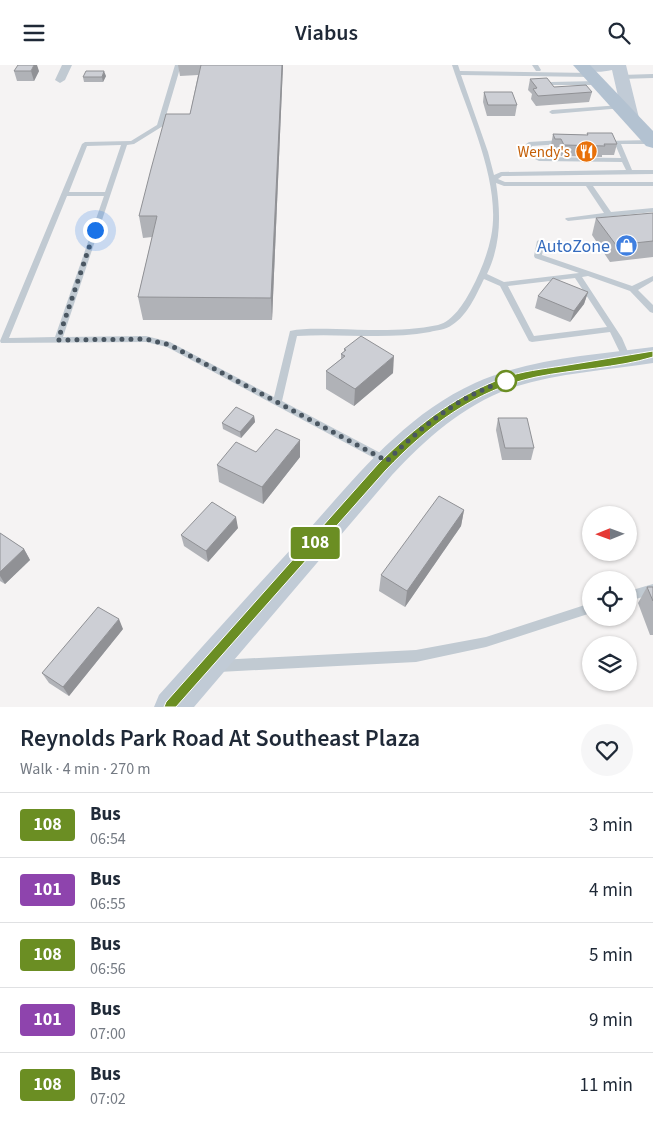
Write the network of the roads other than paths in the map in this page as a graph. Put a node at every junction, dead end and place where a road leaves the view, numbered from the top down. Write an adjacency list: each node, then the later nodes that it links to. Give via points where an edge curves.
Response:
1 (67, 65): 9 (street)
2 (178, 65): 25 (lane, via 160,126 132,143)
3 (484, 67): 4 (lane); 5 (lane)
4 (536, 67): 7 (lane)
5 (456, 69): 7 (lane); 29 (lane)
6 (618, 69): 7 (main road, via 600,68); 8 (lane); 20 (main road)
7 (585, 76): 10 (lane); 20 (main road)
8 (653, 76)
9 (60, 80)
10 (560, 84): 11 (lane, via 547,84); 12 (lane)
11 (555, 90)
12 (564, 90)
13 (574, 103): 17 (lane)
14 (592, 103): 16 (lane)
15 (565, 104): 18 (lane)
16 (597, 109): 17 (lane); 20 (lane)
17 (580, 110): 18 (lane)
18 (571, 111): 19 (lane)
19 (552, 112)
20 (626, 113): 24 (main road)
21 (569, 142): 26 (lane, via 535,142 529,144 526,153 539,159)
22 (601, 142): 23 (lane)
23 (618, 142): 24 (lane); 26 (lane)
24 (653, 142)
25 (124, 143): 32 (lane, via 85,144); 33 (lane)
26 (625, 160): 27 (lane)
27 (630, 172): 28 (lane); 29 (lane, via 501,174)
28 (653, 172)
29 (493, 179): 30 (lane, via 504,184); 39 (lane, via 497,227)
30 (588, 184): 31 (lane); 35 (lane)
31 (653, 184)
32 (64, 194): 33 (lane); 46 (lane, via 4,341)
33 (107, 194): 46 (lane)
34 (653, 210): 35 (lane)
35 (609, 215): 36 (lane)
36 (568, 219)
37 (541, 241): 38 (lane, via 538,256)
38 (589, 274): 40 (lane); 43 (lane)
39 (484, 276): 42 (lane); 48 (lane, via 464,310 443,327 408,331 293,333)
40 (578, 276): 42 (lane); 45 (lane)
41 (653, 278): 43 (lane)
42 (503, 284): 45 (lane, via 532,339)
43 (633, 289): 44 (lane)
44 (653, 310)
45 (612, 329): 47 (lane)
46 (58, 340): 48 (lane, via 146,339 170,345)
47 (640, 357): 49 (main road, via 536,373 485,389 433,420)
48 (276, 402): 49 (lane)
49 (387, 461): 53 (main road)
50 (653, 589): 51 (lane)
51 (637, 594)
52 (582, 611): 53 (lane, via 486,642 416,656)
53 (206, 667): 54 (main road)
54 (171, 707)

